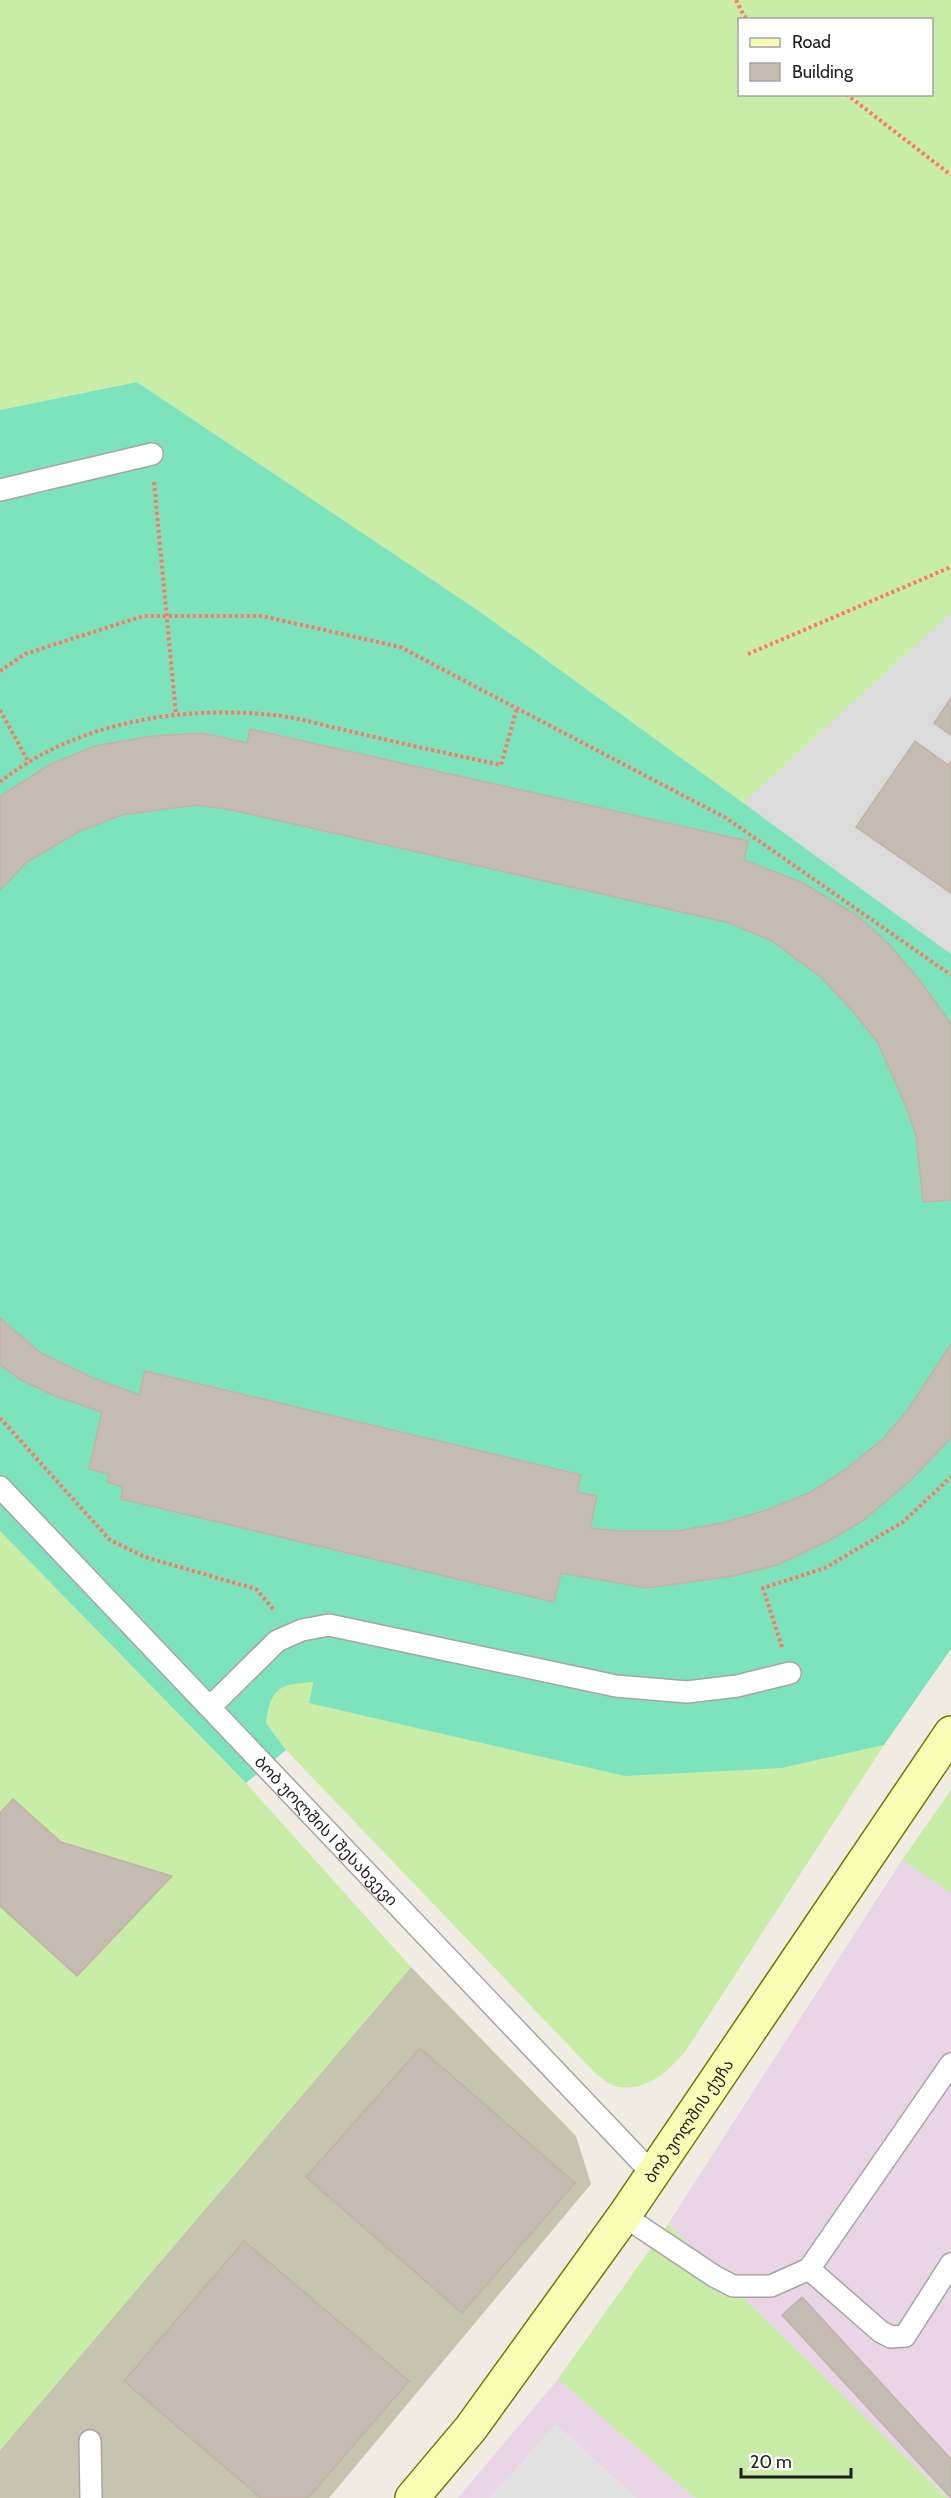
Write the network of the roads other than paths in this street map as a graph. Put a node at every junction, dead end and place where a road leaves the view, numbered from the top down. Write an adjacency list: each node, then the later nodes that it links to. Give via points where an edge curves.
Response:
1 (152, 454): 2 (lane)
2 (0, 490)
3 (0, 1487): 5 (lane, ბობ უოლშის I შესახვევი)
4 (790, 1673): 5 (lane, via 737,1686 687,1692 616,1686 329,1624 277,1641)
5 (210, 1707): 8 (lane, ბობ უოლშის I შესახვევი)
6 (951, 1733): 8 (street, ბობ უოლშის ქუჩა)
7 (951, 2064): 11 (lane)
8 (652, 2173): 9 (street, ბობ უოლშის ქუჩა)
9 (624, 2216): 11 (lane, via 733,2286 771,2286); 14 (street, ბობ უოლშის ქუჩა, via 471,2428)
10 (951, 2264): 11 (lane, via 904,2336 898,2337 881,2332)
11 (810, 2269)
12 (90, 2441): 13 (lane)
13 (91, 2498)
14 (412, 2498)

